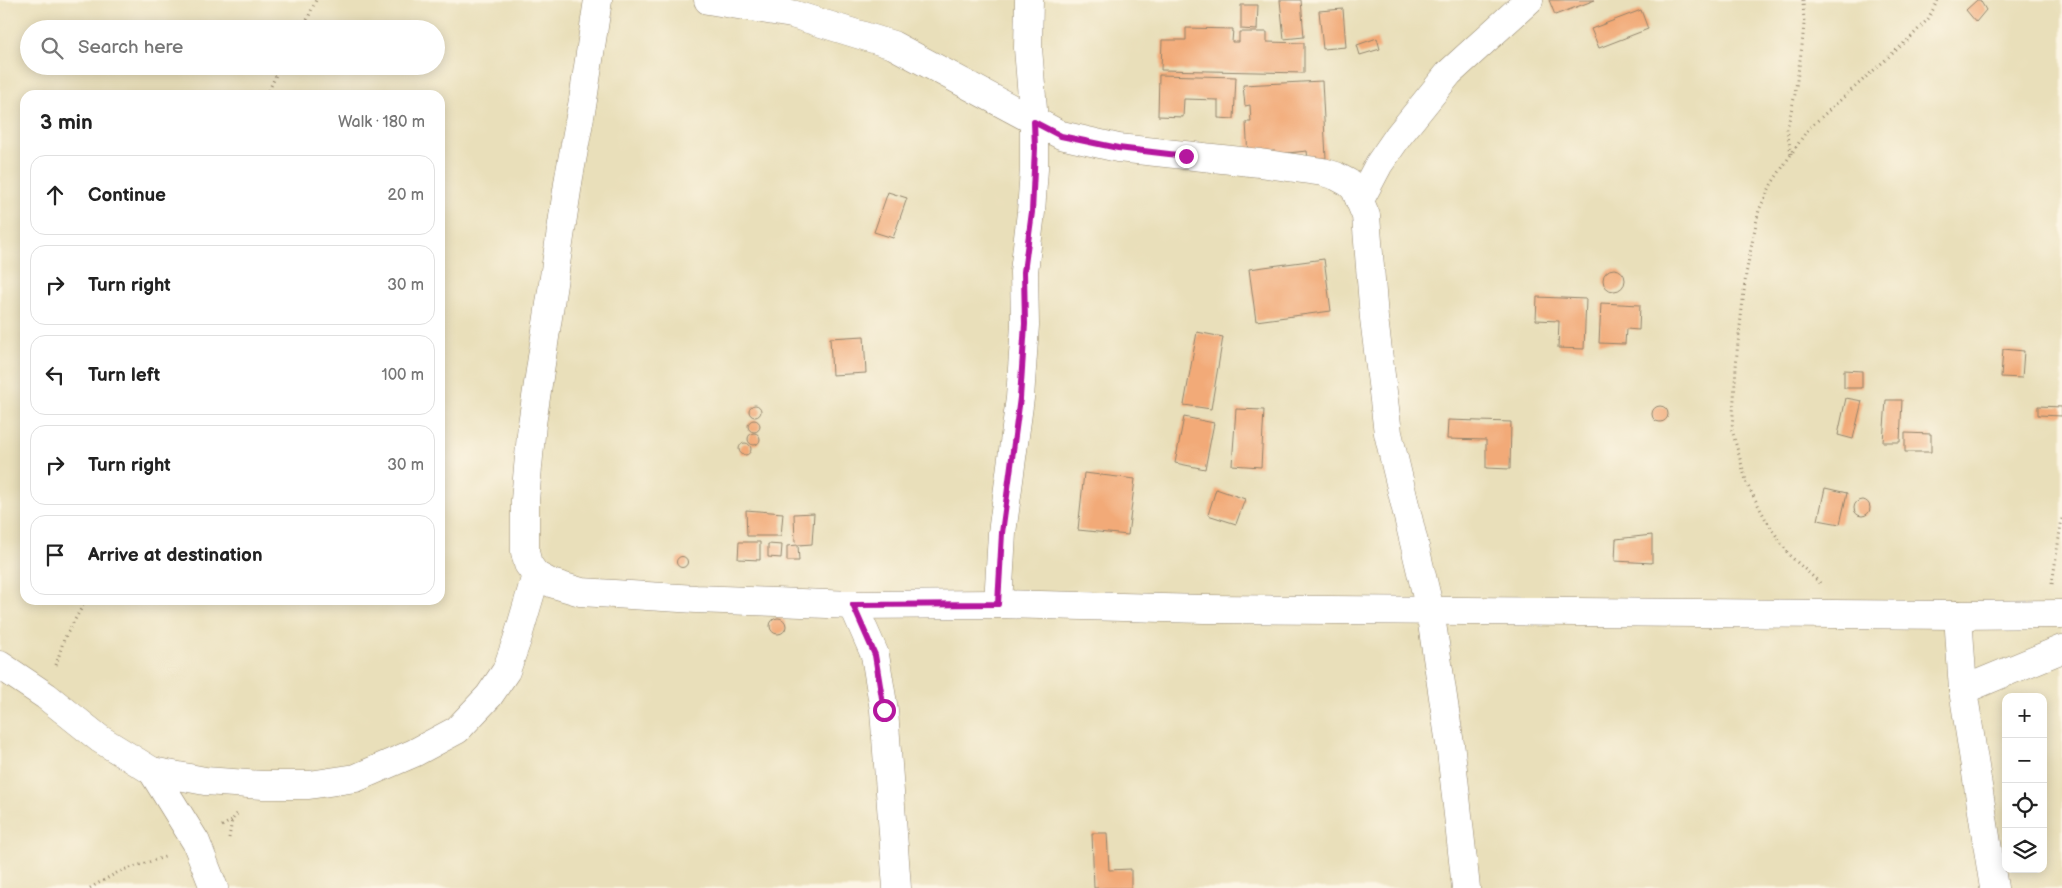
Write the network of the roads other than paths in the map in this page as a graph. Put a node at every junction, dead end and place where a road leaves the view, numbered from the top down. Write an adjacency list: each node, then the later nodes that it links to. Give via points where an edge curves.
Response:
1 (598, 0): 7 (street, via 532,424 525,500 525,552)
2 (708, 0): 5 (street, via 792,14 894,45)
3 (1029, 0): 5 (street, via 1028,48)
4 (1529, 0): 6 (street, via 1450,73 1399,134)
5 (1034, 122): 6 (street, via 1061,136 1118,148 1323,172 1348,183); 8 (street, via 1032,212 1024,272 1025,324 1020,398 1002,533)
6 (1360, 200): 10 (street, via 1366,216 1388,433)
7 (536, 575): 9 (street, via 581,592); 16 (street, via 506,671 489,696 457,730 414,753 356,778 309,785 204,781)
8 (998, 604): 9 (street); 10 (street)
9 (853, 605): 18 (street, via 875,655 884,710)
10 (1430, 610): 12 (street); 19 (street, via 1451,751)
11 (2054, 614): 12 (street)
12 (1958, 616): 15 (street)
13 (2062, 649): 15 (street)
14 (0, 665): 16 (street, via 100,739)
15 (1963, 690): 20 (street)
16 (152, 771): 17 (street, via 196,842)
17 (214, 888)
18 (897, 888)
19 (1466, 888)
20 (1994, 888)

